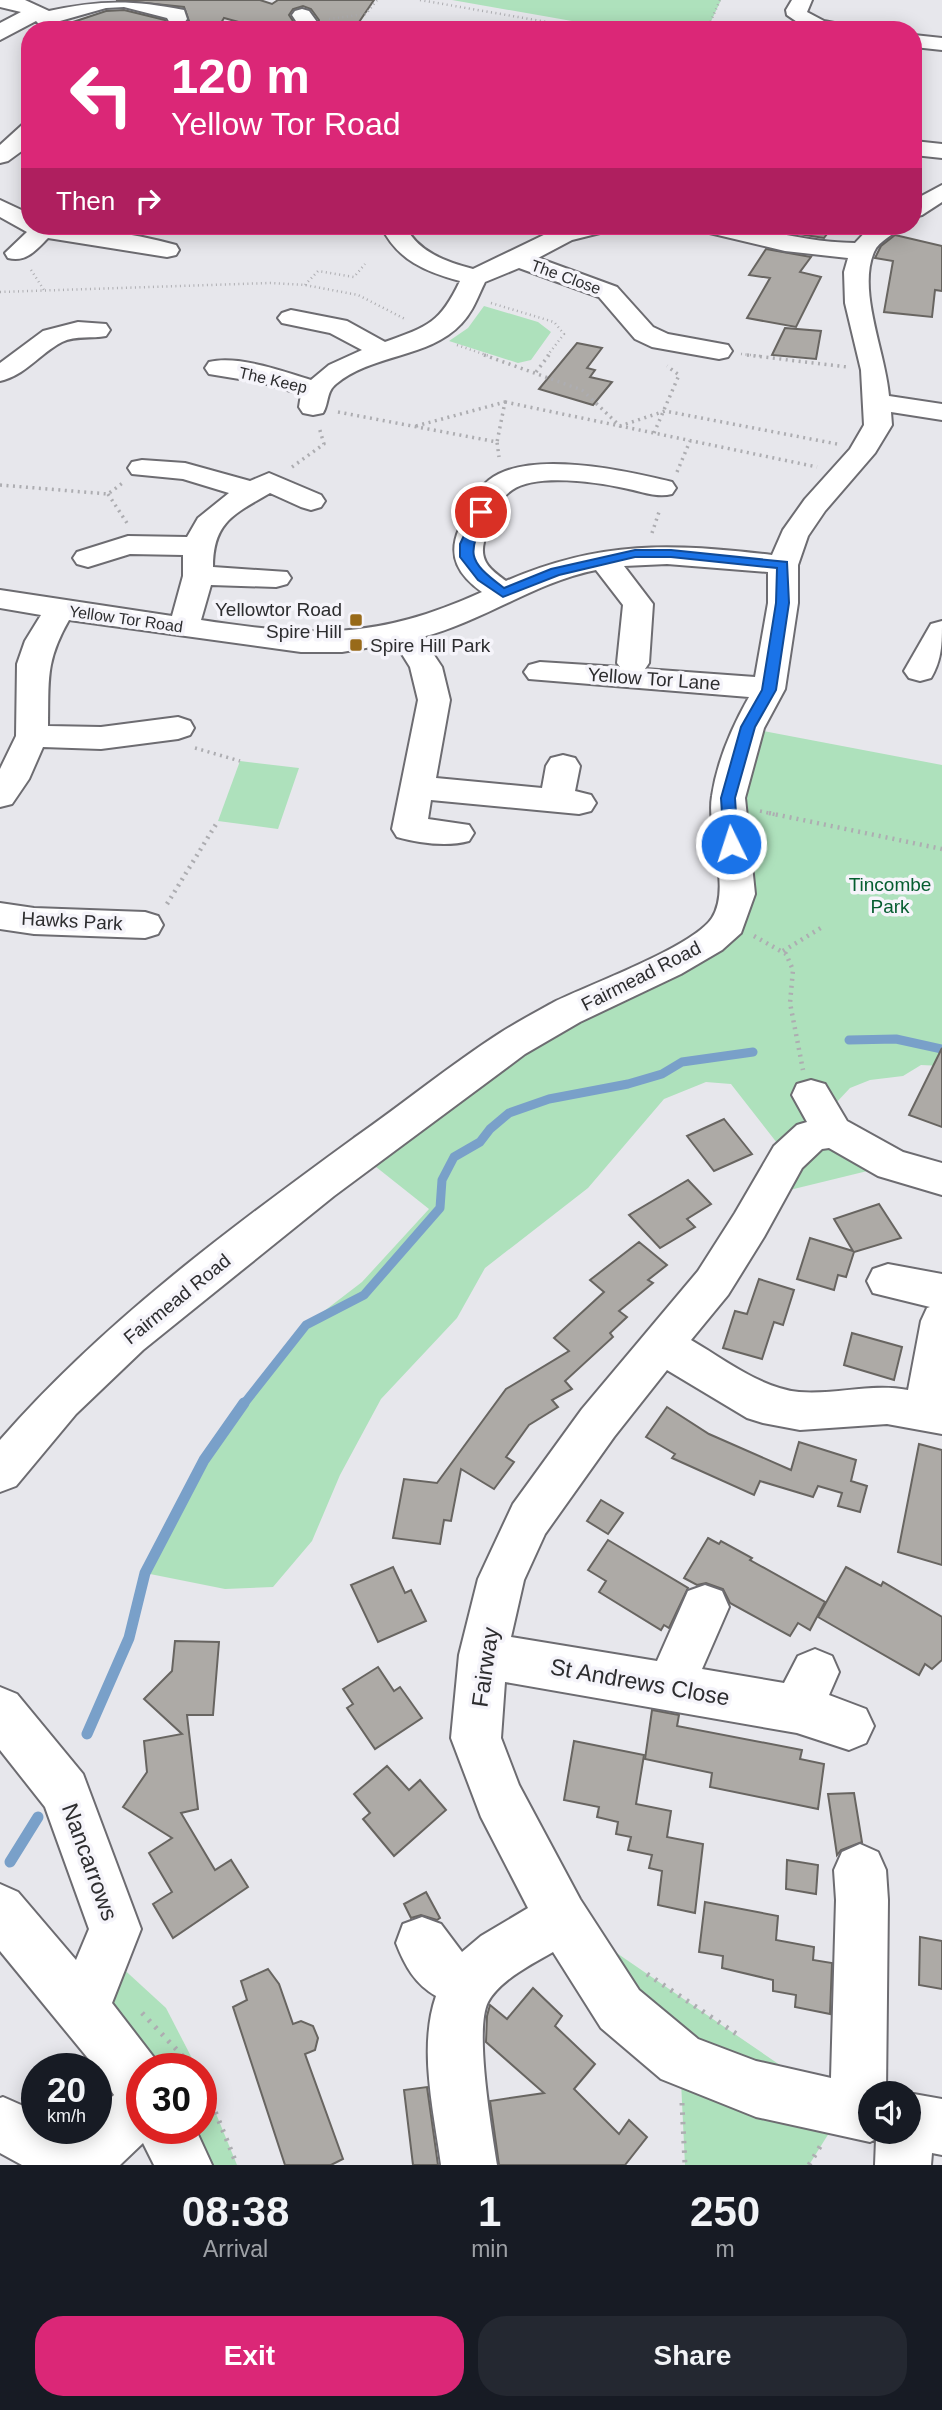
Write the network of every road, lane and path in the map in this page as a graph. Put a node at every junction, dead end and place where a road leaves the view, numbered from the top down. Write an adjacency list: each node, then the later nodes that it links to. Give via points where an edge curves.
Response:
1 (377, 0): 7 (path, via 366,13)
2 (420, 0): 8 (path)
3 (720, 0): 9 (path)
4 (0, 1): 6 (street, via 21,4)
5 (179, 14): 6 (street, via 124,1 105,2)
6 (48, 20)
7 (309, 21)
8 (541, 21)
9 (711, 21)
10 (21, 23): 11 (street, via 11,24)
11 (0, 34)
12 (922, 42): 13 (street)
13 (942, 44)
14 (21, 141): 17 (street)
15 (922, 149): 16 (street)
16 (942, 150)
17 (0, 156)
18 (942, 192): 19 (street)
19 (922, 204)
20 (0, 207): 21 (street)
21 (21, 218)
22 (30, 235): 31 (street)
23 (99, 235): 24 (street, via 160,248)
24 (171, 235)
25 (400, 235): 34 (street, via 413,253)
26 (564, 235): 32 (street)
27 (747, 235): 30 (street)
28 (838, 235): 30 (street)
29 (874, 235): 30 (street)
30 (854, 250): 44 (street, via 858,303)
31 (15, 257): 36 (path)
32 (518, 259): 34 (street); 41 (street, The Close, via 608,292 644,333)
33 (365, 264): 35 (path, via 354,277 318,271)
34 (472, 283): 40 (street, via 455,316); 45 (path, via 489,302 554,322 564,334)
35 (304, 285): 36 (path); 40 (path, via 358,295)
36 (44, 290): 37 (path)
37 (0, 292)
38 (291, 318): 42 (street, via 338,327)
39 (105, 330): 46 (street, via 64,330)
40 (432, 332): 42 (street); 45 (path, via 468,351)
41 (681, 345): 43 (street, The Close); 51 (path, via 666,367 679,374)
42 (383, 351): 48 (street, via 329,377)
43 (719, 351): 44 (path)
44 (874, 370): 50 (street)
45 (536, 372): 53 (path, via 582,390)
46 (0, 373)
47 (222, 374): 48 (street, The Keep, via 267,375)
48 (314, 398): 54 (path); 61 (path, via 324,444)
49 (505, 402): 53 (path); 54 (path); 57 (path)
50 (878, 402): 52 (street); 60 (street, via 878,425)
51 (665, 411): 53 (path); 55 (path); 58 (path)
52 (942, 412)
53 (621, 426): 55 (path)
54 (415, 427): 57 (path)
55 (654, 433): 56 (path)
56 (690, 441): 60 (path); 64 (path)
57 (497, 442): 62 (path)
58 (829, 442)
59 (142, 468): 61 (street, via 174,463 216,479); 63 (path, via 108,494)
60 (845, 473): 70 (street, via 793,536)
61 (269, 481): 65 (street); 66 (street, via 208,524)
62 (502, 483): 64 (street, via 547,472 578,472); 73 (street, via 489,495 467,544 466,557 482,578)
63 (0, 485)
64 (666, 490): 67 (path)
65 (311, 500)
66 (198, 545): 68 (street, via 128,545); 71 (street)
67 (644, 554): 69 (street, Yellow Tor Road); 70 (street, Yellow Tor Road)
68 (88, 558)
69 (603, 559): 73 (street, Yellow Tor Road); 79 (street, via 638,604)
70 (783, 565): 82 (street, via 783,603)
71 (198, 576): 72 (street); 76 (street)
72 (275, 578)
73 (503, 593): 78 (street, Yellow Tor Road)
74 (0, 599): 75 (street, Yellow Tor Road)
75 (59, 610): 76 (street, Yellow Tor Road); 84 (street, via 33,664)
76 (184, 627): 78 (street, Yellow Tor Road, via 340,642)
77 (942, 631): 80 (street)
78 (403, 632): 87 (street, via 426,667 434,700)
79 (633, 663)
80 (920, 671)
81 (540, 672): 82 (street, Yellow Tor Lane)
82 (769, 690): 89 (street, via 748,727)
83 (186, 730): 84 (street, via 101,738); 85 (path)
84 (32, 736): 88 (street)
85 (240, 761)
86 (563, 766): 87 (street, via 568,802)
87 (417, 787): 91 (street, via 409,829)
88 (0, 796)
89 (728, 804): 92 (path); 94 (street, via 737,894)
90 (218, 821): 95 (path)
91 (457, 833)
92 (942, 849)
93 (0, 916): 95 (street, Hawks Park)
94 (728, 924): 97 (path); 105 (street, Fairmead Road, via 668,965 512,1044 320,1185 128,1336 61,1401)
95 (153, 925)
96 (824, 926): 97 (path)
97 (783, 951): 98 (path, via 793,970 790,1003 804,1076)
98 (822, 1114): 99 (street, via 892,1164); 103 (street, Fairway, via 811,1136 788,1157 713,1283)
99 (942, 1179)
100 (888, 1281): 101 (street)
101 (942, 1292)
102 (942, 1321): 104 (street)
103 (662, 1345): 104 (street, via 763,1404 800,1411 887,1405); 107 (street, Fairway, via 529,1519 501,1578)
104 (934, 1413)
105 (0, 1472)
106 (705, 1607): 108 (street)
107 (483, 1655): 108 (street, St Andrews Close); 113 (street, Fairway, via 475,1738 499,1799)
108 (670, 1687): 110 (street, St Andrews Close, via 806,1691)
109 (0, 1711): 117 (street, Nancarrows, via 65,1792 115,1928)
110 (849, 1726)
111 (852, 1885): 123 (street)
112 (0, 1910): 117 (street)
113 (561, 1919): 116 (street, via 500,1954); 121 (street, Fairway, via 620,2009)
114 (422, 1943): 116 (street, via 439,1968)
115 (639, 1968): 119 (path)
116 (468, 1985): 135 (street, via 457,2024 459,2089)
117 (83, 2009): 122 (street)
118 (170, 2043): 120 (path)
119 (750, 2044)
120 (180, 2053)
121 (680, 2060): 124 (street, Fairway, via 756,2089); 136 (path)
122 (126, 2066)
123 (880, 2081)
124 (858, 2113)
125 (217, 2116): 134 (path)
126 (126, 2121): 132 (street)
127 (921, 2124): 129 (street, Fairway)
128 (3, 2125): 132 (street)
129 (942, 2127)
130 (174, 2144): 133 (street)
131 (895, 2144): 137 (street)
132 (79, 2164)
133 (184, 2165)
134 (237, 2165)
135 (469, 2165)
136 (685, 2165)
137 (903, 2165)

